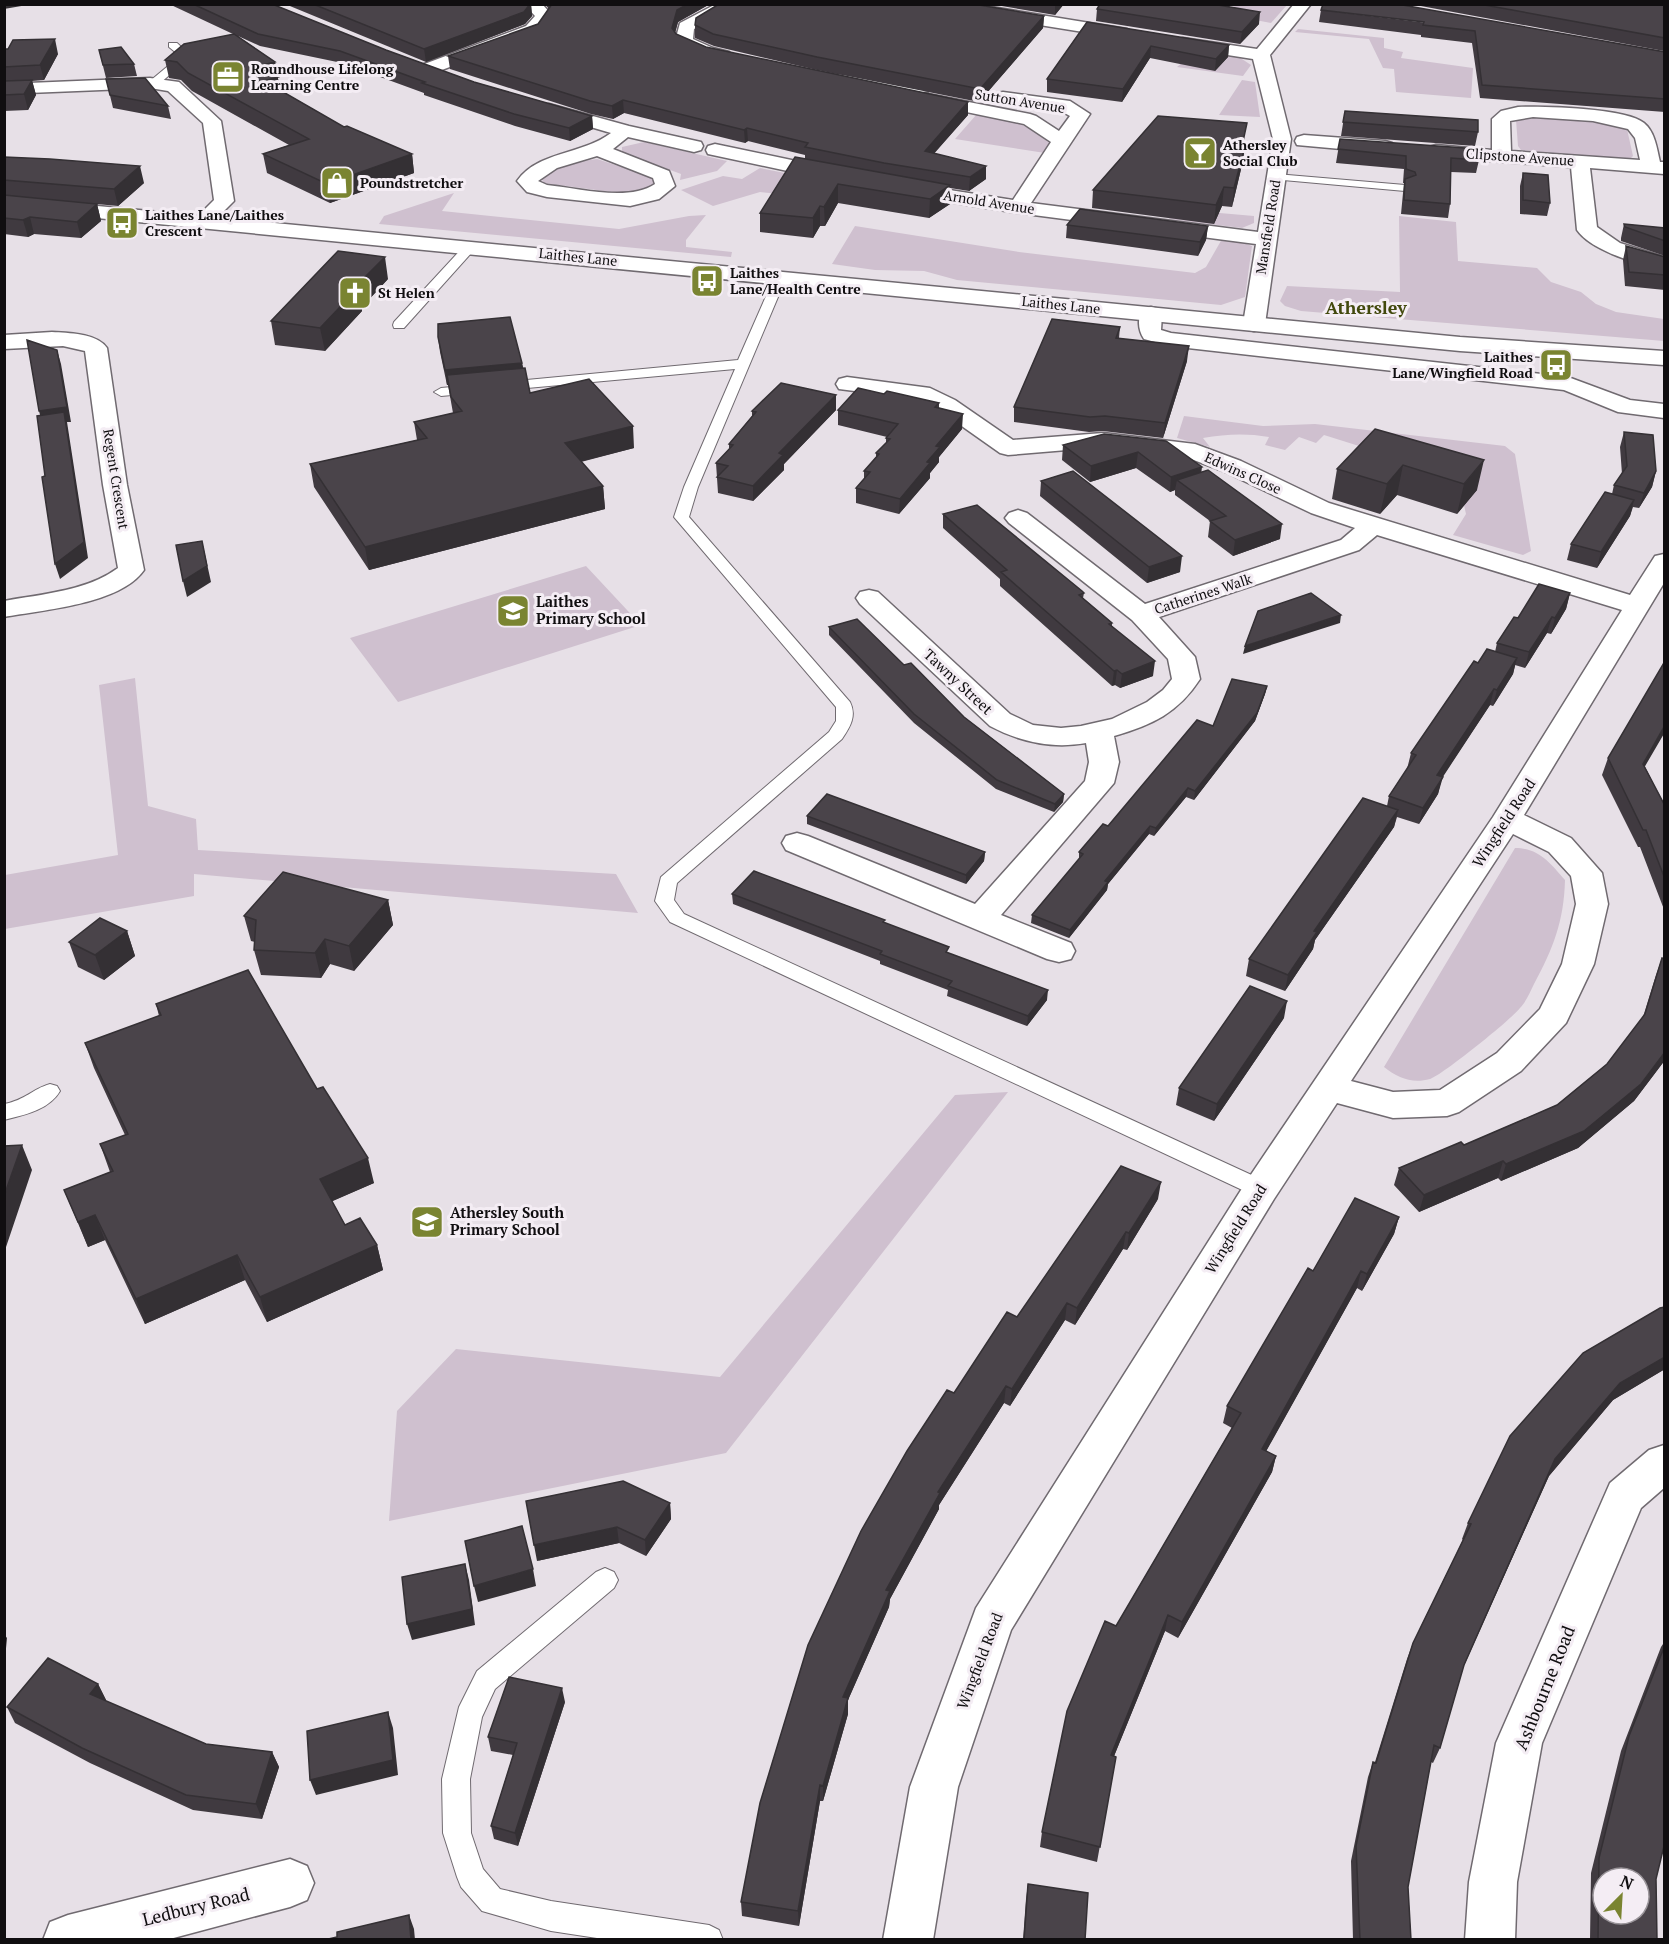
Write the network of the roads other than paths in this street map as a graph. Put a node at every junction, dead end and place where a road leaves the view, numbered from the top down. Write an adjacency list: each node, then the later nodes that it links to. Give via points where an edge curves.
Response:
1 (729, 4): 9 (street, via 686,27 684,40 707,52)
2 (939, 4): 5 (street)
3 (1303, 4): 8 (street)
4 (538, 10): 11 (street, via 532,30)
5 (1138, 36)
6 (1171, 41): 8 (street)
7 (173, 45): 13 (lane, via 186,56)
8 (1261, 55): 25 (street, Mansfield Road, via 1282,139)
9 (740, 60)
10 (403, 62): 11 (street)
11 (425, 70): 12 (street)
12 (447, 77)
13 (154, 83): 14 (street); 31 (street, via 173,86 212,121 224,201)
14 (4, 89)
15 (536, 105): 16 (street)
16 (626, 131): 19 (street); 20 (street)
17 (1061, 141): 17 (street, Sutton Avenue, via 1030,120 1015,116 811,76 1064,105 1081,114); 30 (street, Sutton Avenue)
18 (1304, 141): 22 (street, Clipstone Avenue)
19 (694, 146)
20 (598, 150): 20 (street, via 536,171 527,181 534,188 548,191 630,200 652,195 665,186 662,175)
21 (715, 150): 26 (street)
22 (1502, 156): 23 (street, Clipstone Avenue); 24 (street, via 1502,119 1508,114 1614,118 1642,131)
23 (1580, 161): 24 (street, Clipstone Avenue); 34 (street, via 1587,230 1614,247)
24 (1658, 168)
25 (1276, 177): 28 (lane); 32 (street, Mansfield Road)
26 (854, 179)
27 (883, 186): 30 (street, Arnold Avenue)
28 (1405, 188)
29 (4, 203): 31 (street, Laithes Lane)
30 (1018, 207): 32 (street, Arnold Avenue)
31 (203, 221): 33 (street, Laithes Lane)
32 (1266, 239): 37 (street, Mansfield Road)
33 (470, 247): 35 (street, Laithes Lane); 38 (lane)
34 (1665, 264)
35 (780, 278): 36 (street, Laithes Lane); 41 (lane)
36 (1151, 314): 37 (street, Laithes Lane); 44 (street, via 1152,334 1170,339 1568,384 1626,407)
37 (1254, 324): 40 (street, Laithes Lane)
38 (399, 326)
39 (4, 342): 50 (street, Regent Crescent, via 64,340 85,342 96,348 131,570 113,584)
40 (1665, 358)
41 (743, 364): 43 (lane); 60 (lane, via 681,517 844,706 844,721 836,735 668,881 664,901 677,918)
42 (847, 384): 46 (street, Edwins Close, via 922,393 1008,447 1103,440 1187,449 1320,508)
43 (441, 392)
44 (1665, 411)
45 (1018, 518): 51 (street, Catherines Walk)
46 (1373, 526): 49 (street, Edwins Close); 51 (street, Catherines Walk, via 1350,545)
47 (1665, 562): 49 (street, Wingfield Road)
48 (869, 598): 52 (street, Tawny Street, via 1000,720 1026,732 1048,736)
49 (1638, 606): 53 (street, Wingfield Road)
50 (4, 609)
51 (1141, 614): 52 (street, Tawny Street, via 1181,657 1186,679 1172,698 1140,718)
52 (1098, 731): 55 (street, via 1104,762 1099,783)
53 (1507, 819): 57 (street, Wingfield Road); 57 (street, via 1560,845 1586,873 1592,904 1578,964 1554,1015 1509,1062 1447,1103 1393,1105)
54 (797, 843): 55 (street)
55 (981, 917): 56 (street)
56 (1059, 951)
57 (1329, 1088): 60 (street, Wingfield Road)
58 (50, 1090): 59 (lane, via 27,1107)
59 (4, 1112)
60 (1261, 1189): 66 (street, Wingfield Road, via 992,1622 934,1787)
61 (1665, 1463): 67 (street, Ashbourne Road, via 1625,1496 1519,1743 1493,1882)
62 (605, 1580): 65 (lane, via 486,1680 469,1716 456,1779 457,1833 471,1876 492,1901 551,1916)
63 (290, 1883): 64 (street, Ledbury Road)
64 (68, 1940)
65 (709, 1940)
66 (908, 1940)
67 (1490, 1940)

